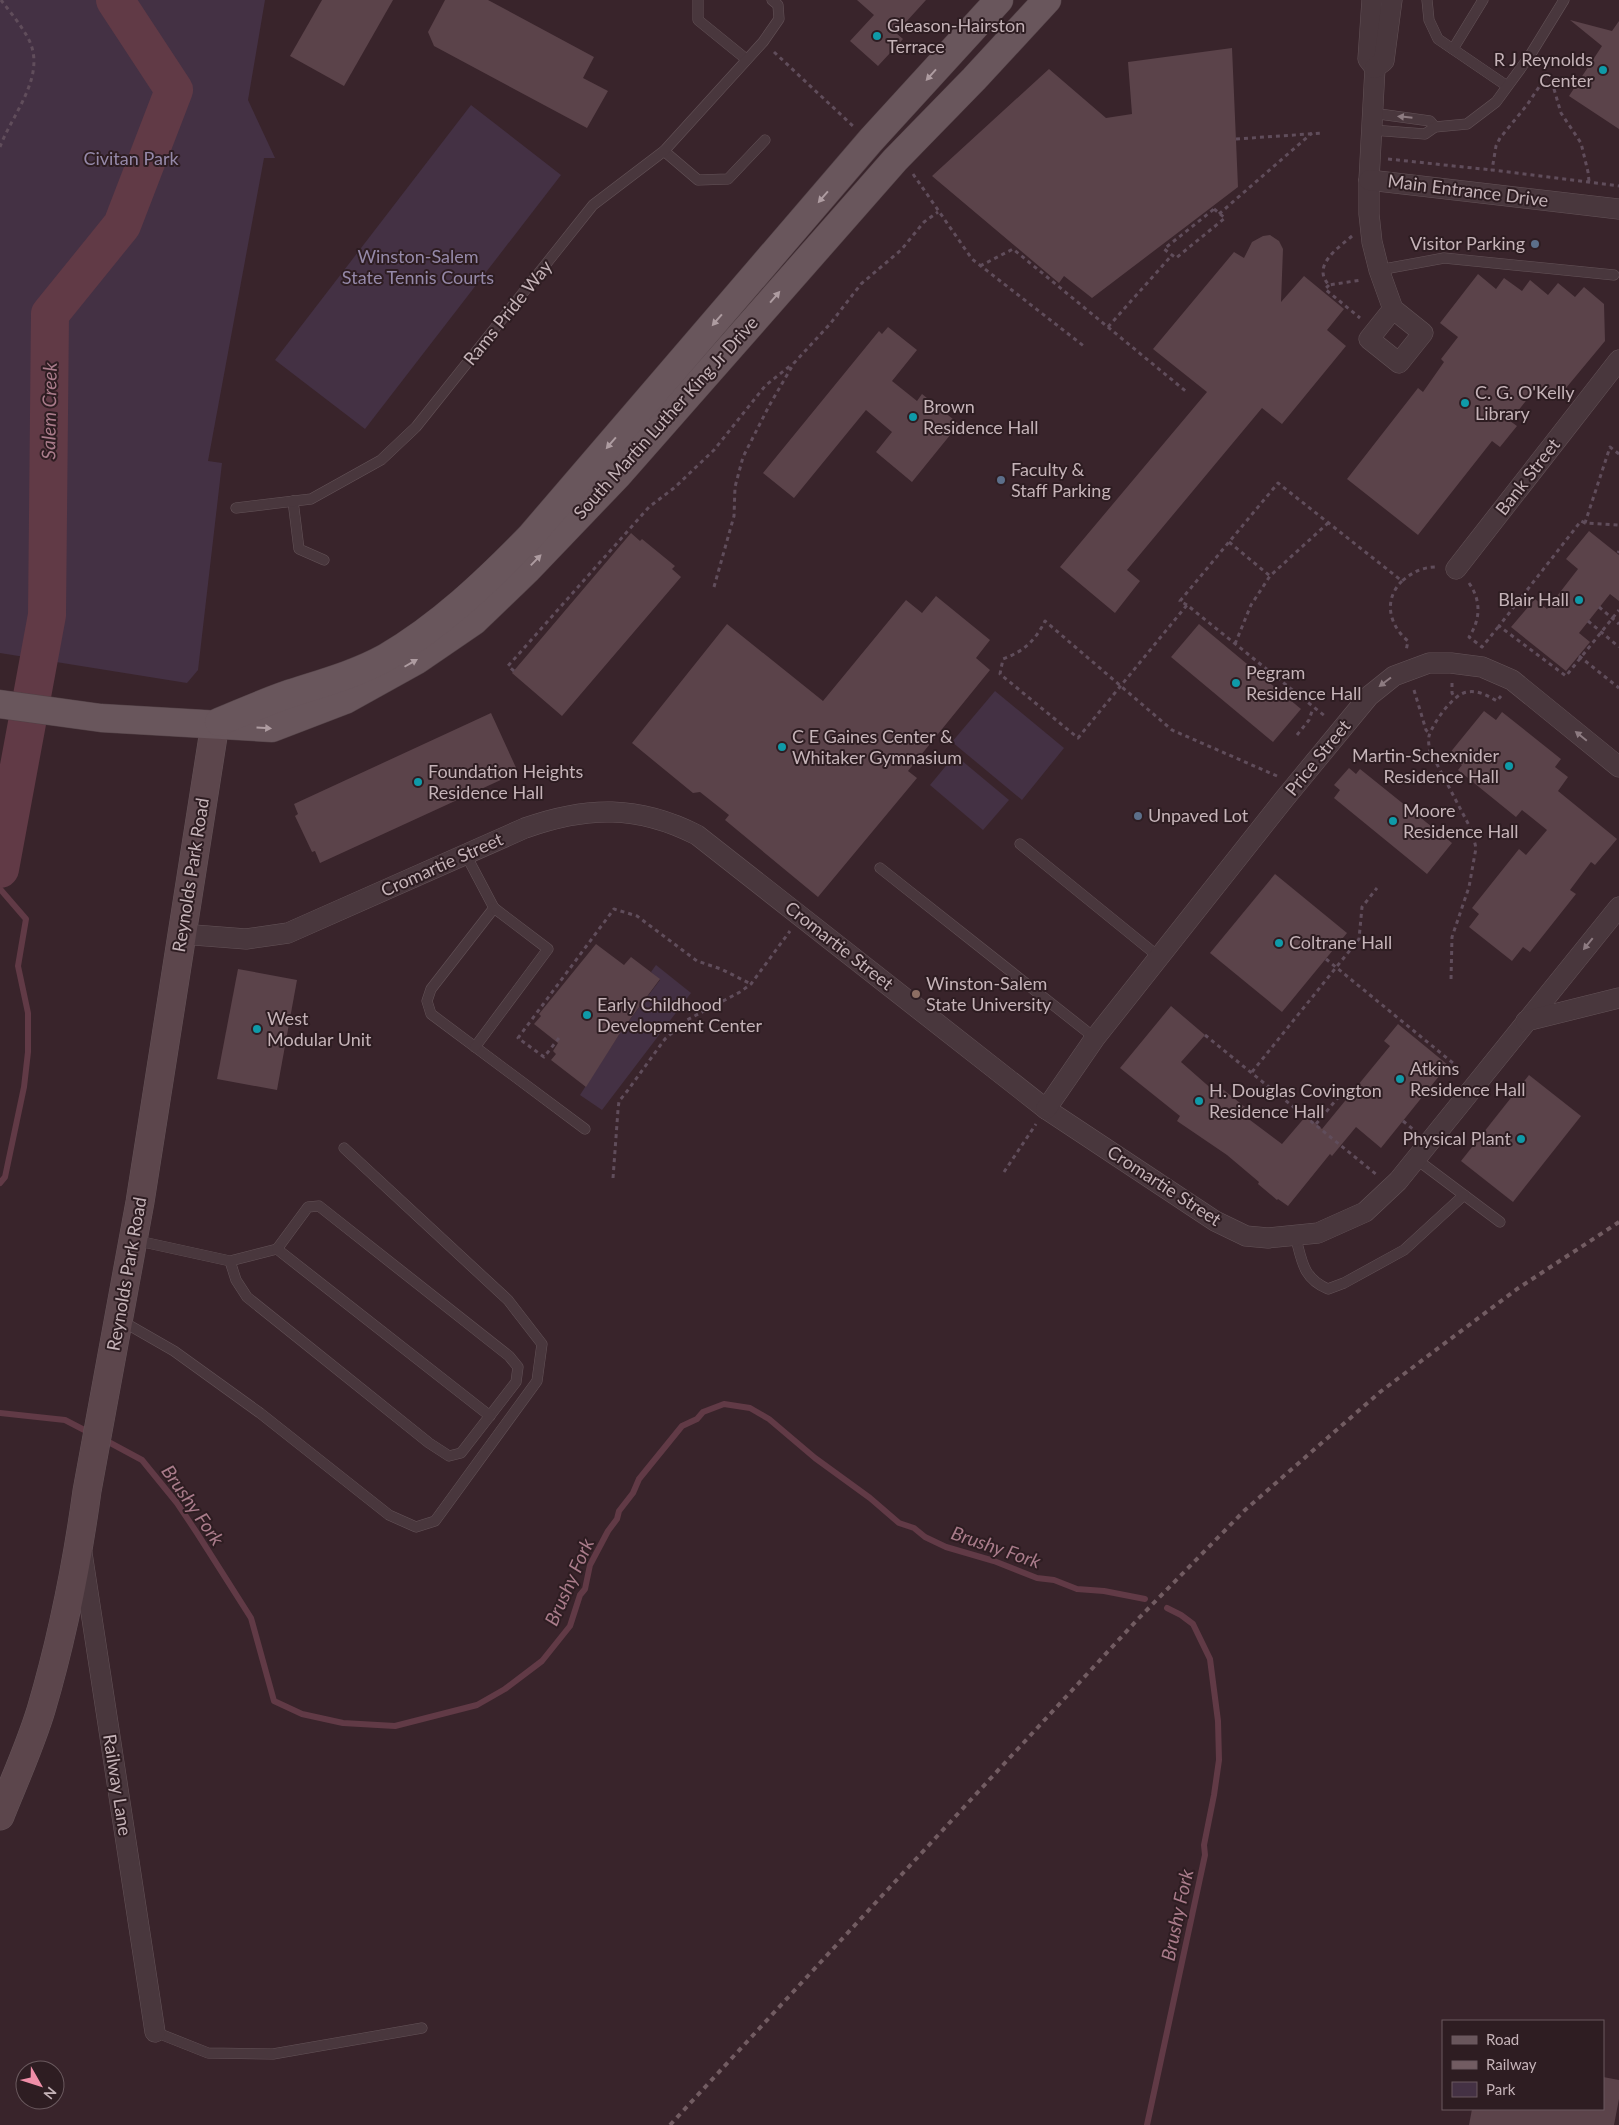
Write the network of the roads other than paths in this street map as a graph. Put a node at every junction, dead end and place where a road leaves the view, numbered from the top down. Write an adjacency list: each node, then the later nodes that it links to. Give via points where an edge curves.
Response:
1 (698, 0): 13 (lane, via 698,20)
2 (772, 0): 13 (lane, Rams Pride Way, via 778,6 779,19)
3 (998, 0): 31 (main road, South Martin Luther King Jr Drive, one-way to 31, via 871,140 530,536 488,579 453,610 384,658)
4 (1047, 0): 31 (main road, South Martin Luther King Jr Drive, one-way to 4, via 272,728 345,700 417,660 474,620 618,475 895,160)
5 (1372, 0): 11 (street, Main Entrance Drive)
6 (1392, 0): 10 (street, Main Entrance Drive)
7 (1427, 0): 12 (lane, via 1429,20 1438,39)
8 (1482, 0): 12 (lane)
9 (1564, 0): 15 (lane)
10 (1391, 22): 11 (street); 14 (street, Main Entrance Drive, via 1384,61)
11 (1371, 26): 14 (street, Main Entrance Drive, via 1368,58)
12 (1453, 49): 15 (lane)
13 (746, 59): 19 (lane, Rams Pride Way)
14 (1375, 68): 16 (street, Main Entrance Drive)
15 (1507, 86): 17 (lane, via 1496,102 1467,124)
16 (1372, 122): 17 (lane, one-way to 16, via 1430,121); 17 (lane, via 1425,134); 20 (street, Main Entrance Drive)
17 (1435, 127)
18 (765, 140): 19 (lane, via 728,179 698,180)
19 (664, 150): 26 (lane, Rams Pride Way, via 593,205 416,427 382,460 311,499)
20 (1369, 180): 21 (street, Main Entrance Drive); 22 (street, via 1372,242)
21 (1619, 209)
22 (1379, 270): 23 (lane, via 1444,258); 24 (street)
23 (1614, 275)
24 (1394, 309)
25 (1619, 360): 29 (street, Bank Street)
26 (293, 501): 27 (lane, Rams Pride Way); 28 (lane, via 299,549)
27 (236, 508)
28 (324, 560)
29 (1456, 569)
30 (0, 704): 31 (main road, South Martin Luther King Jr Drive, via 101,718)
31 (215, 724): 38 (main road, Reynolds Park Road)
32 (1619, 767): 39 (street, Price Street, one-way to 39, via 1512,680 1482,668 1451,663 1429,663 1408,670 1388,680 1369,696)
33 (1020, 844): 39 (lane)
34 (466, 855): 37 (lane); 38 (street, Cromartie Street, via 288,933 246,939); 44 (street, Cromartie Street, via 542,822 588,812 639,814 674,823 697,835)
35 (880, 868): 42 (lane)
36 (1619, 906): 41 (street, Cromartie Street, one-way to 41)
37 (494, 908): 43 (lane, via 431,989 427,1001 431,1014); 43 (lane, via 548,949)
38 (181, 934): 51 (main road, Reynolds Park Road)
39 (1160, 957): 42 (street, Price Street)
40 (1619, 998): 41 (street)
41 (1526, 1021): 47 (street, Cromartie Street)
42 (1091, 1044): 44 (street, Price Street)
43 (475, 1047): 45 (lane)
44 (1046, 1110): 50 (street, Cromartie Street, via 1215,1221 1246,1236)
45 (585, 1129)
46 (344, 1148): 54 (lane, via 508,1300 542,1344 537,1381 435,1521 416,1527 388,1515 260,1413 174,1351)
47 (1416, 1159): 48 (lane); 50 (street, Cromartie Street, via 1366,1212 1318,1233)
48 (1464, 1195): 49 (lane); 50 (lane, via 1404,1250 1328,1289 1315,1284 1306,1270)
49 (1500, 1222)
50 (1295, 1235)
51 (134, 1240): 53 (lane); 54 (main road, Reynolds Park Road)
52 (277, 1249): 53 (lane); 55 (lane); 55 (lane, via 308,1207 319,1206 509,1356 518,1367 516,1382)
53 (230, 1261): 55 (lane, via 236,1280 247,1297 449,1456 461,1453)
54 (119, 1320): 56 (main road, Reynolds Park Road)
55 (490, 1416)
56 (80, 1539): 57 (main road, Reynolds Park Road, via 57,1653 40,1712); 59 (street, Railway Lane)
57 (0, 1816)
58 (422, 2028): 59 (lane, via 273,2054 208,2053)
59 (155, 2032)

